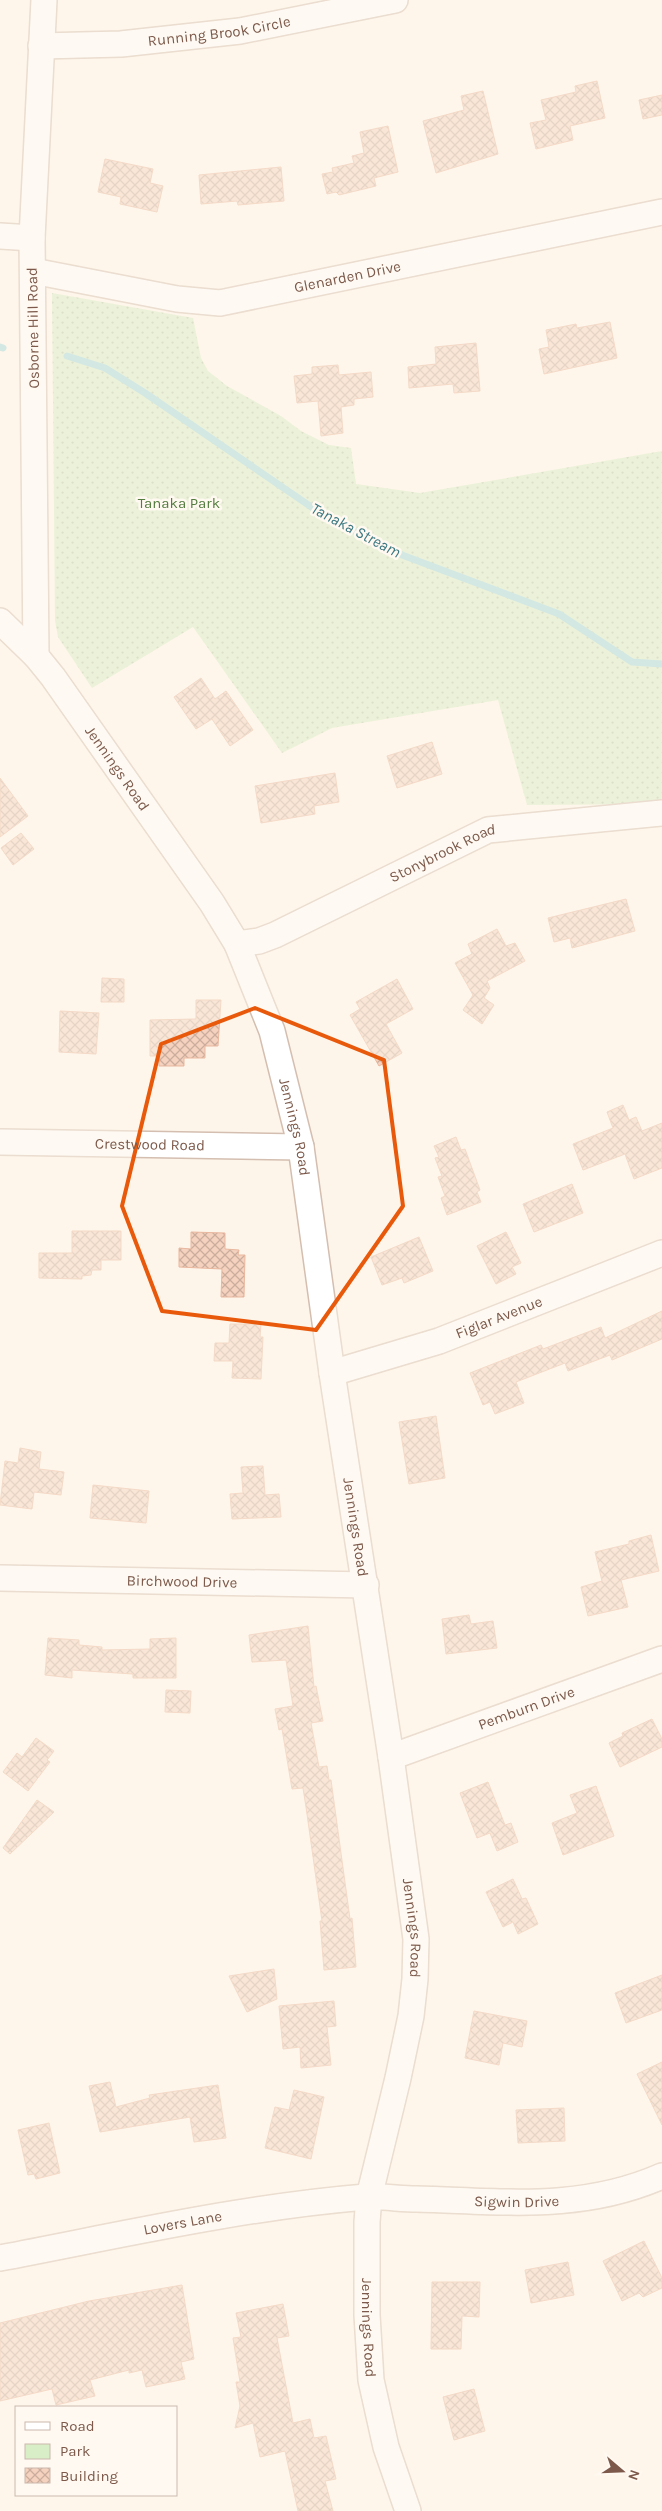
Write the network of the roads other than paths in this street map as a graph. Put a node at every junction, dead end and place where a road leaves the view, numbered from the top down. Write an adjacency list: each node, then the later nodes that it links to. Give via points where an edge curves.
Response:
1 (44, 0): 3 (street, Osborne Hill Road)
2 (395, 0): 3 (street, Running Brook Circle, via 240,31 121,44)
3 (41, 46): 6 (street, Osborne Hill Road)
4 (662, 212): 7 (street, Glenarden Drive, via 220,303)
5 (0, 236): 6 (street)
6 (32, 238): 7 (street, Osborne Hill Road)
7 (33, 271): 9 (street, Osborne Hill Road)
8 (0, 621): 9 (street, Jennings Road)
9 (36, 656): 11 (street, Jennings Road, via 212,903)
10 (662, 813): 11 (street, Stonybrook Road, via 488,830 275,935)
11 (237, 944): 13 (street, Jennings Road, via 272,1031)
12 (0, 1142): 13 (street, Crestwood Road)
13 (301, 1147): 15 (street, Jennings Road)
14 (662, 1253): 15 (street, Figlar Avenue, via 439,1341)
15 (332, 1374): 17 (street, Jennings Road)
16 (2, 1583): 17 (street, Birchwood Drive)
17 (366, 1585): 19 (street, Jennings Road)
18 (662, 1659): 19 (street, Pemburn Drive)
19 (391, 1757): 21 (street, Jennings Road, via 416,1939 415,1979 398,2078)
20 (662, 2176): 21 (street, Sigwin Drive, via 603,2196 564,2202)
21 (368, 2197): 22 (street, Lovers Lane, via 165,2225); 23 (street, Jennings Road, via 367,2315 371,2380 386,2447)
22 (0, 2258)
23 (408, 2511)

